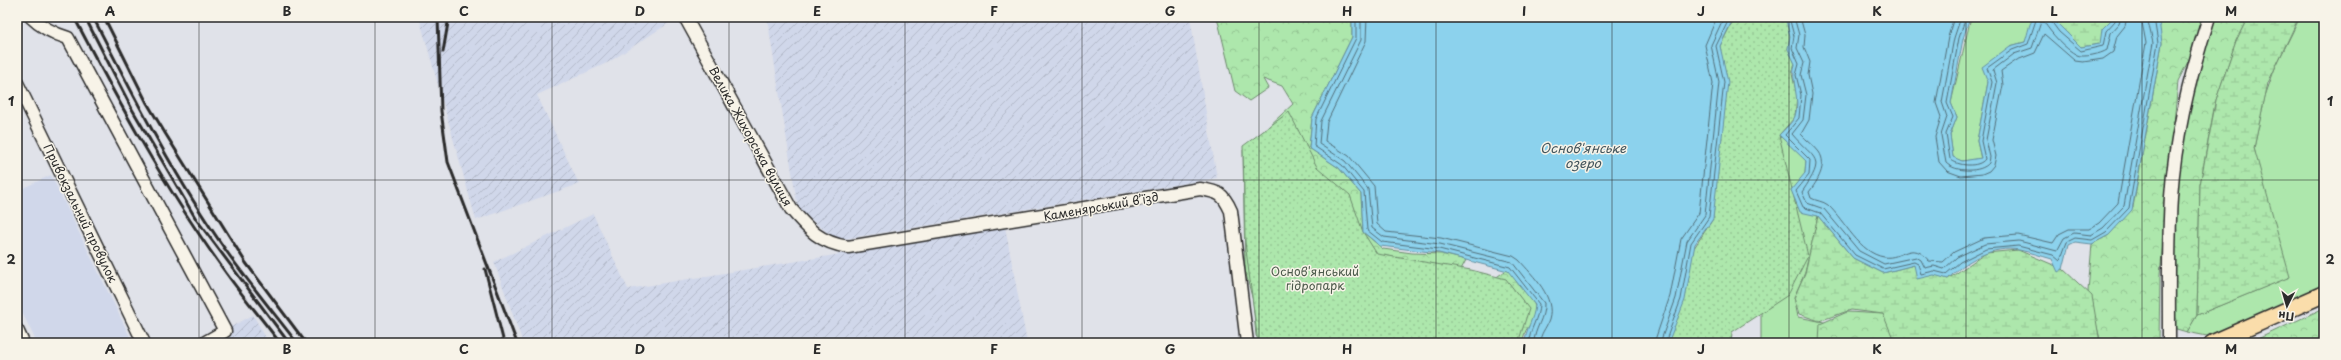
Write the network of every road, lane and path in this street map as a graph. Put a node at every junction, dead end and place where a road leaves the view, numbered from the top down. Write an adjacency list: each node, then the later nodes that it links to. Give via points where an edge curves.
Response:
1 (31, 17): 10 (street, via 37,23 68,38 218,318 225,332)
2 (686, 17): 5 (street, Велика Жихорська вулиця, via 791,209 810,231)
3 (2209, 17): 12 (street, via 2193,69 2179,131 2171,197)
4 (17, 83): 9 (street, Привокзальний провулок)
5 (830, 244): 11 (street, Каменярський в’їзд, via 848,246 1200,189 1216,192 1226,199 1231,211)
6 (2324, 294): 13 (main road)
7 (17, 330): 8 (street)
8 (23, 343)
9 (144, 343)
10 (204, 343)
11 (1247, 343)
12 (2169, 343)
13 (2214, 343)

